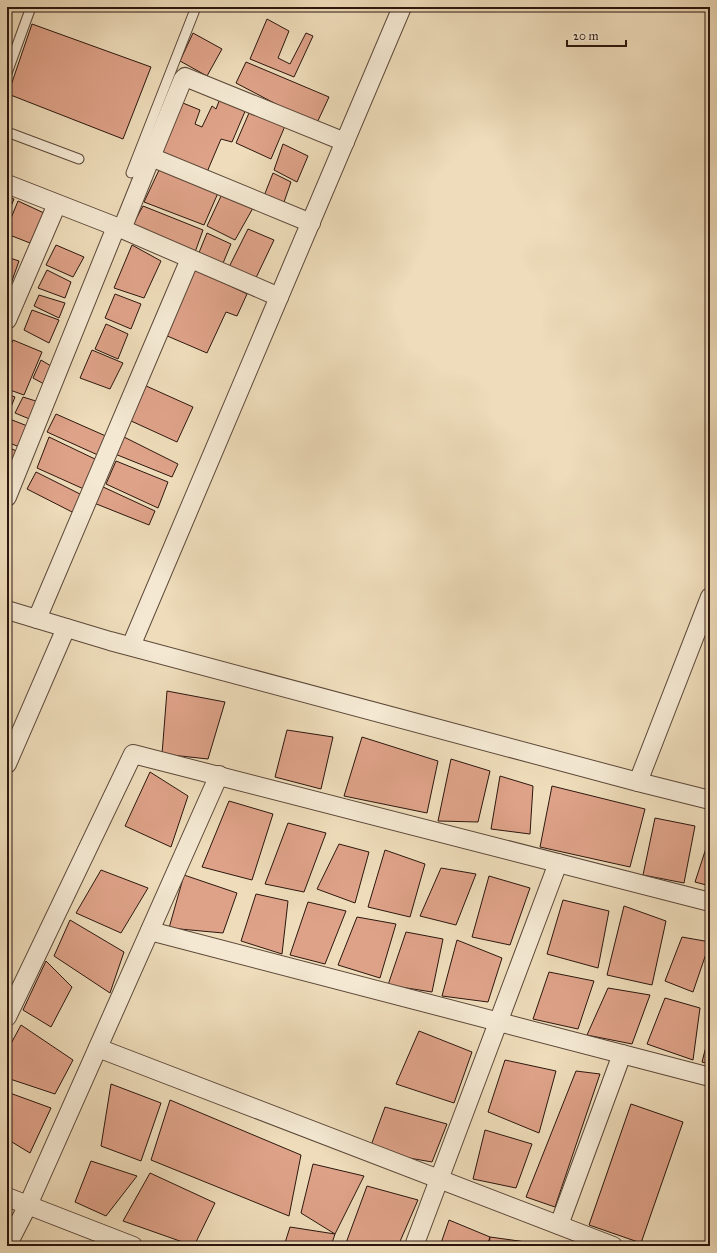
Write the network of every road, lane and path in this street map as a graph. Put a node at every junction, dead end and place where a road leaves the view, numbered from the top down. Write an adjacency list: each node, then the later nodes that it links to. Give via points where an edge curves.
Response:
1 (31, 7): 4 (lane)
2 (196, 7): 9 (lane)
3 (402, 7): 6 (street)
4 (7, 74)
5 (7, 132): 8 (lane)
6 (345, 142): 7 (street, via 185,77); 12 (street)
7 (151, 157): 12 (street); 13 (street)
8 (79, 159)
9 (130, 173)
10 (7, 184): 11 (street)
11 (57, 204): 13 (street); 16 (street)
12 (311, 223): 15 (street)
13 (119, 228): 14 (street); 17 (street)
14 (190, 259): 15 (street); 20 (street)
15 (279, 297): 22 (street)
16 (7, 320)
17 (7, 497)
18 (710, 597): 25 (street)
19 (7, 610): 20 (street)
20 (37, 619): 21 (street)
21 (66, 628): 22 (street); 23 (street)
22 (131, 646): 25 (street)
23 (7, 764)
24 (219, 775): 27 (street); 29 (street); 30 (street, via 133,754)
25 (638, 782): 26 (street)
26 (710, 800)
27 (558, 863): 28 (street); 31 (street)
28 (710, 902)
29 (150, 931): 31 (street); 32 (street)
30 (7, 1017)
31 (498, 1022): 33 (street); 35 (street)
32 (98, 1048): 35 (street); 37 (street)
33 (622, 1054): 34 (street); 38 (street)
34 (710, 1077)
35 (440, 1178): 38 (street); 41 (street)
36 (7, 1197): 37 (street)
37 (28, 1205): 39 (street); 40 (street)
38 (559, 1225): 42 (street)
39 (7, 1246)
40 (133, 1246)
41 (414, 1246)
42 (613, 1246)

